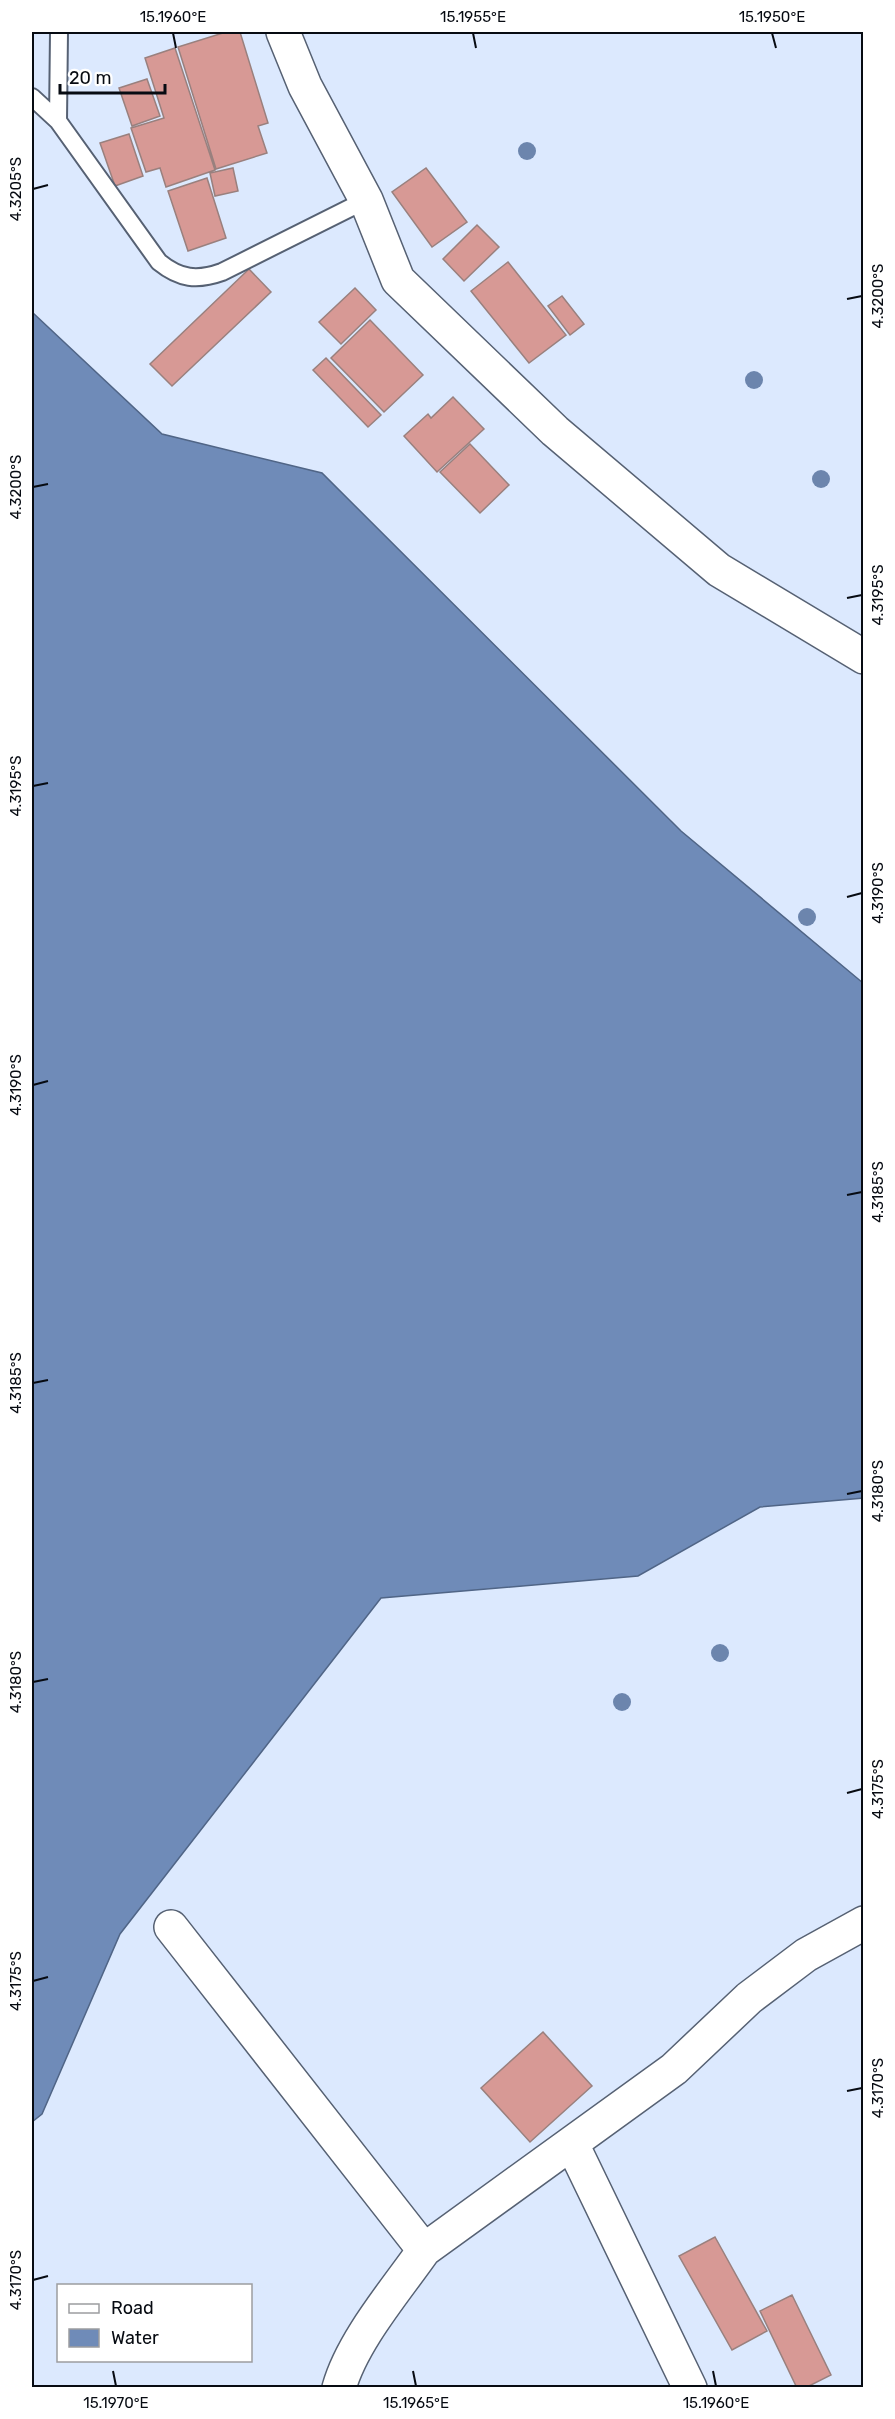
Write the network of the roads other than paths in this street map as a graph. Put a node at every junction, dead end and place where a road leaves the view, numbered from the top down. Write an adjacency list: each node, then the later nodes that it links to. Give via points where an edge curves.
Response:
1 (59, 32): 4 (lane)
2 (283, 32): 5 (street, via 305,86)
3 (32, 97): 4 (lane)
4 (57, 121): 5 (lane, via 159,262 186,278 206,278 222,272)
5 (366, 200): 6 (street, via 398,280 555,431 719,570)
6 (864, 657)
7 (864, 1923): 9 (street, via 806,1955 749,1998 674,2069)
8 (171, 1927): 10 (street)
9 (572, 2144): 10 (street); 12 (street)
10 (424, 2250): 11 (street, via 373,2322 344,2370)
11 (339, 2388)
12 (690, 2388)

